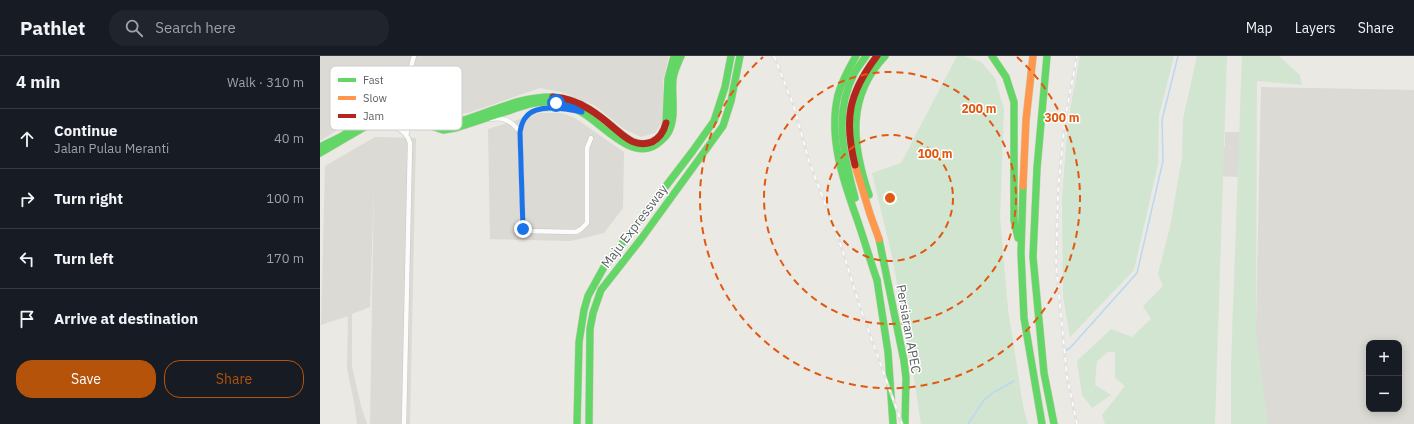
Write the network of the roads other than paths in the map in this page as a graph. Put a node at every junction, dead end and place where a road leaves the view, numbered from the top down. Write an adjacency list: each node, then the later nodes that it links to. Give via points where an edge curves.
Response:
1 (414, 56): 14 (street)
2 (674, 56): 16 (main road, via 668,80 667,122 660,137 651,142 634,143 628,140 590,110 564,98 532,98)
3 (681, 56): 15 (main road, via 673,81 672,123 663,141 652,147 632,147)
4 (731, 56): 33 (main road, Maju Expressway, via 725,87 714,121 604,267 588,296 581,329)
5 (740, 56): 34 (main road, Maju Expressway, via 734,91 722,126 641,239 607,281 597,299 590,329)
6 (856, 56): 31 (main road, via 839,93 835,116 836,150)
7 (866, 56): 31 (main road, via 851,79 846,94 841,127 842,148)
8 (876, 56): 29 (main road, via 856,88 849,115 848,136 850,152)
9 (885, 56): 29 (main road, via 865,84 856,116 855,136)
10 (992, 56): 30 (main road, via 1011,85 1014,102 1014,220)
11 (1033, 56): 30 (main road, via 1025,143)
12 (1047, 56): 17 (main road)
13 (1052, 56): 17 (main road)
14 (411, 66)
15 (582, 112): 18 (main road, via 556,103 533,104); 24 (street, via 556,108 536,110 525,118)
16 (462, 120)
17 (1042, 120): 38 (main road, via 1033,257 1043,359)
18 (471, 123): 19 (main road); 24 (street, via 503,118)
19 (462, 126)
20 (350, 130): 27 (main road)
21 (360, 130): 28 (main road)
22 (398, 130): 25 (street)
23 (408, 130): 25 (street)
24 (520, 132): 26 (street, via 522,226 526,231 576,232 587,223 586,148)
25 (406, 135): 32 (street, via 410,143)
26 (591, 138)
27 (320, 146)
28 (320, 153)
29 (879, 239): 36 (main road, Persiaran APEC, via 904,361)
30 (1021, 252): 37 (main road, via 1024,318)
31 (877, 280): 35 (main road, Persiaran APEC, via 886,330)
32 (404, 424)
33 (577, 424)
34 (589, 424)
35 (894, 424)
36 (906, 424)
37 (1042, 424)
38 (1054, 424)

